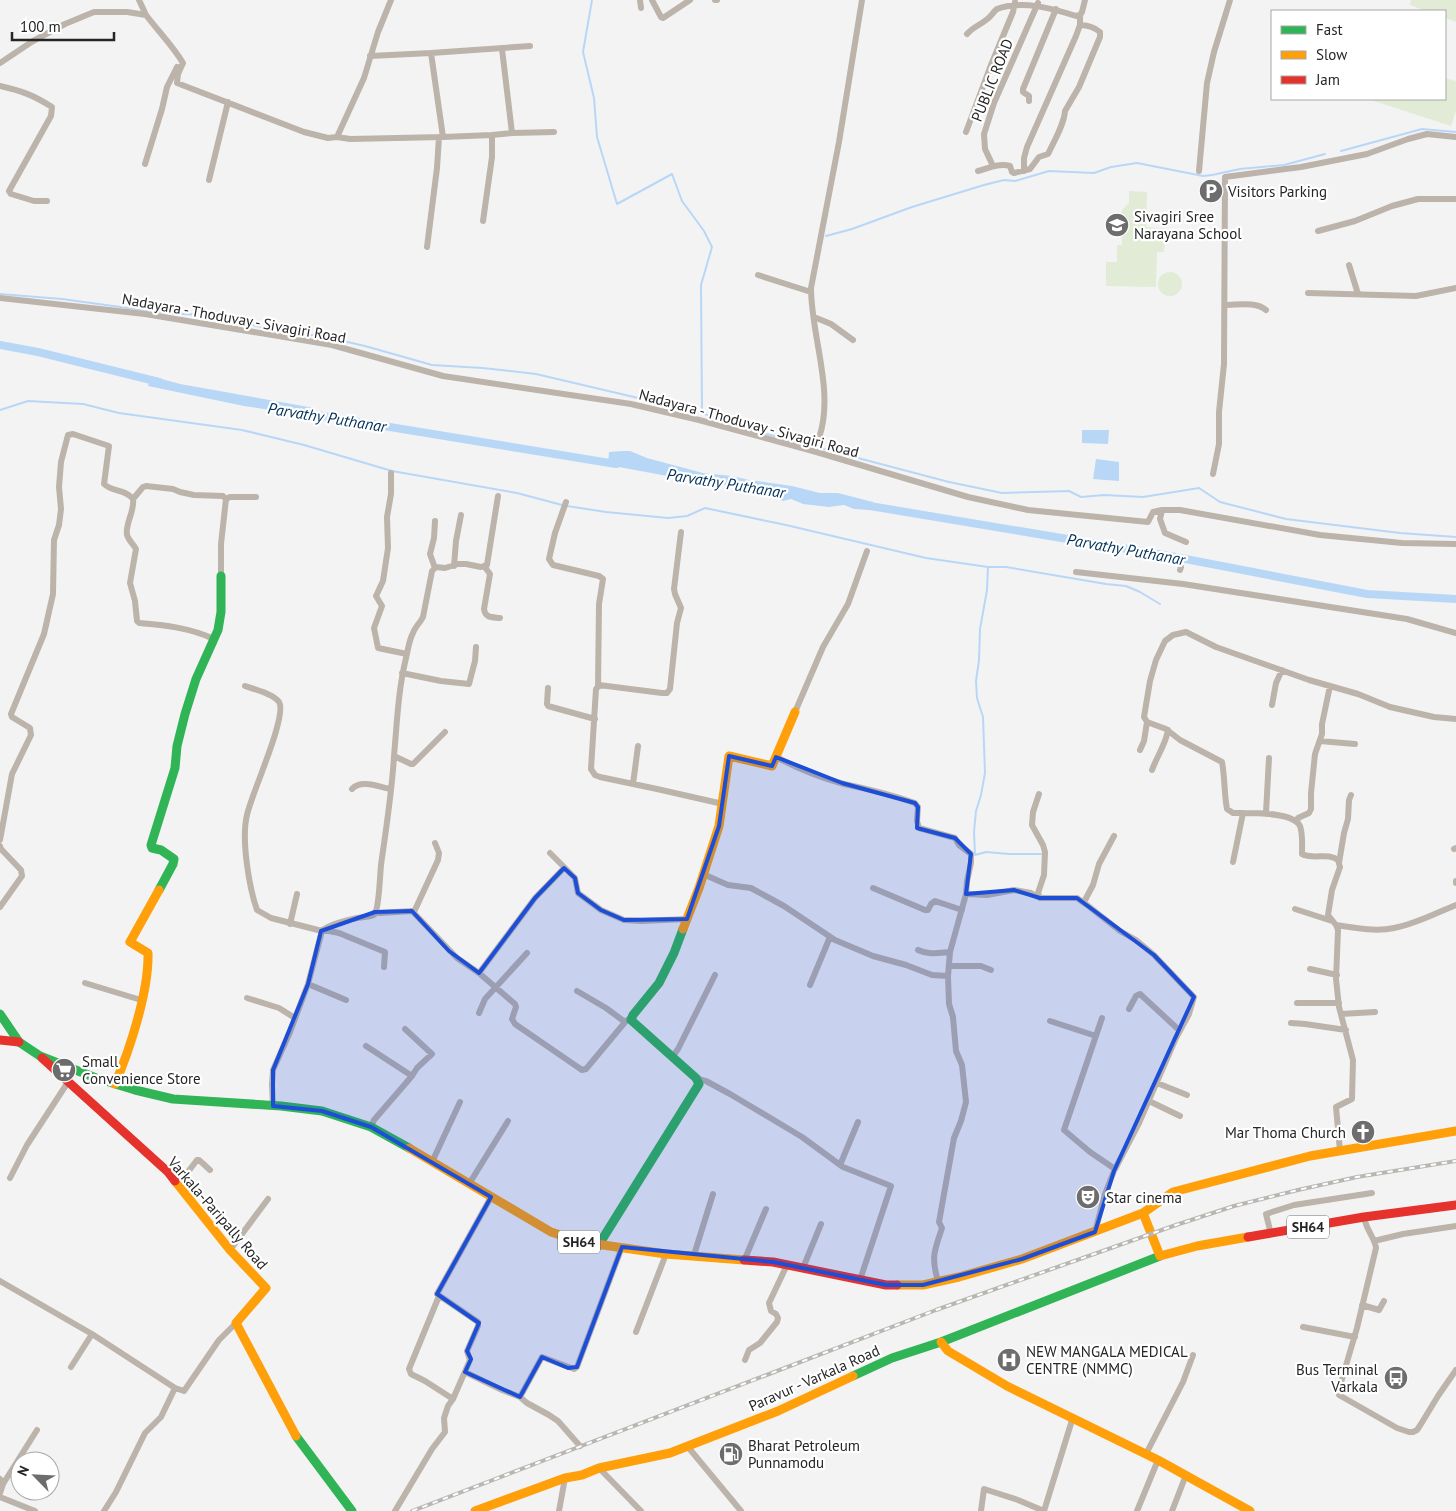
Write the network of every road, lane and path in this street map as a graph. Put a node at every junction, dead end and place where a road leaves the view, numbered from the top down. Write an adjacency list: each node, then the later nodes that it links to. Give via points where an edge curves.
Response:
1 (139, 0): 14 (street)
2 (392, 0): 20 (street)
3 (640, 0): 11 (street)
4 (652, 0): 5 (street, via 663,18)
5 (690, 0)
6 (862, 0): 47 (street)
7 (1085, 0): 13 (street)
8 (1230, 0): 37 (street, via 1207,83)
9 (1014, 2): 10 (street, via 1028,0); 16 (street, PUBLIC ROAD, via 999,8); 27 (street, PUBLIC ROAD, via 1013,12)
10 (1038, 3): 12 (street); 34 (street, PUBLIC ROAD, via 994,103 984,134 985,149)
11 (641, 8)
12 (1056, 9): 13 (street); 24 (street, via 1023,89)
13 (1080, 15): 15 (street)
14 (146, 16): 21 (street); 22 (street, via 127,12 94,12 33,41)
15 (1080, 25): 35 (street, via 1030,140); 35 (street, via 1100,32 1093,57 1065,111 1048,154 1039,156 1030,169)
16 (967, 34)
17 (530, 46): 18 (street)
18 (502, 49): 19 (street); 28 (street)
19 (431, 53): 20 (street); 31 (street)
20 (370, 56): 30 (street, via 364,78)
21 (181, 59): 25 (street, via 183,63 177,82); 33 (street, via 167,87)
22 (0, 63)
23 (0, 86): 40 (street, via 37,97 52,107 51,116 9,191 34,201)
24 (1030, 101)
25 (228, 102): 30 (street, via 304,132); 38 (street)
26 (554, 132): 28 (street)
27 (966, 132)
28 (512, 133): 29 (street)
29 (492, 135): 31 (street); 41 (street)
30 (337, 137): 31 (street)
31 (441, 137): 43 (street)
32 (1456, 137): 51 (street, via 1427,134 1367,154 1225,177)
33 (145, 164)
34 (993, 166): 35 (street, via 1007,165 1013,173); 36 (street)
35 (1024, 170)
36 (978, 171)
37 (1199, 171)
38 (209, 180)
39 (1456, 199): 42 (street, via 1418,199)
40 (47, 201)
41 (483, 221)
42 (1318, 231)
43 (427, 247)
44 (1349, 265): 49 (street)
45 (758, 276): 47 (street)
46 (1456, 288): 49 (street, via 1416,296)
47 (811, 292): 53 (street)
48 (1308, 293): 49 (street)
49 (1358, 294)
50 (0, 298): 63 (street, Nadayara - Thoduvay - Sivagiri Road, via 184,320 332,345 443,376 631,404 813,451 968,497 1028,510 1148,522 1153,512)
51 (1225, 305): 52 (street, via 1256,305); 57 (street, via 1219,444)
52 (1266, 310)
53 (814, 317): 54 (street, via 831,324); 55 (street, via 822,369 823,423)
54 (852, 340)
55 (819, 438)
56 (390, 473): 79 (street, via 388,548 383,581 376,596 382,606 374,628 378,648)
57 (1213, 474)
58 (498, 496): 71 (street)
59 (256, 497): 61 (street)
60 (133, 499): 61 (street, via 146,486); 77 (street, via 127,533 136,549 130,583 137,621 185,629); 111 (street, via 104,484 109,446 68,435 61,462 61,509 54,540 53,594 44,634 11,714 30,728 31,735 12,774)
61 (226, 499): 74 (street)
62 (566, 502): 84 (street, via 549,559 553,565 603,579 599,604)
63 (1162, 510): 67 (street, via 1160,519 1165,533); 68 (street, via 1207,514 1320,535 1402,543)
64 (460, 516): 70 (street)
65 (435, 521): 72 (street, via 430,554)
66 (681, 532): 84 (street, via 674,589 681,608 670,689 662,693)
67 (1186, 542)
68 (1456, 544)
69 (868, 551): 87 (street, via 848,604 823,647)
70 (454, 566): 71 (street); 72 (street)
71 (484, 566): 75 (street, via 490,574 484,614)
72 (435, 568): 79 (street, via 423,617 413,630)
73 (1076, 572): 76 (street, via 1183,584 1407,619)
74 (221, 576): 77 (main road, via 218,630)
75 (500, 618)
76 (1456, 633)
77 (214, 638): 152 (main road, via 184,714 175,768 151,845 174,859 173,864 130,942 148,952 148,975)
78 (476, 647): 81 (street, via 469,684)
79 (407, 654): 81 (street)
80 (1282, 670): 83 (street); 86 (street); 90 (street, via 1216,647 1186,632 1173,635 1165,641 1156,660 1144,717)
81 (402, 673): 97 (street)
82 (245, 686): 132 (street, via 274,696 280,702 278,727 247,815 245,847 257,910)
83 (1330, 686): 88 (street, via 1390,707); 93 (street)
84 (598, 687): 89 (street)
85 (548, 688): 89 (street, via 548,706)
86 (1272, 705)
87 (795, 712): 98 (main road)
88 (1456, 719)
89 (595, 720): 101 (street, via 591,769 600,777)
90 (1147, 722): 91 (street); 96 (street)
91 (1168, 730): 100 (street); 107 (street, via 1222,762 1227,809)
92 (445, 732): 97 (street, via 414,764)
93 (1320, 741): 94 (street); 109 (street, via 1315,754 1311,809)
94 (1355, 744)
95 (638, 746): 101 (street)
96 (1140, 750)
97 (394, 756): 103 (street)
98 (776, 757): 106 (main road, via 772,766 729,756); 121 (street, via 842,783 915,803 919,828 955,838 971,854)
99 (1269, 758): 108 (street)
100 (1152, 770)
101 (633, 784): 106 (street)
102 (352, 789): 103 (street, via 362,784)
103 (391, 789): 128 (street)
104 (1039, 794): 122 (street, via 1032,825 1045,852 1044,875 1038,893)
105 (1350, 795): 116 (street)
106 (723, 804): 118 (main road)
107 (1243, 813): 108 (street); 115 (street)
108 (1266, 813): 109 (street)
109 (1296, 822): 116 (street, via 1300,827 1302,854 1334,857)
110 (1114, 836): 123 (street)
111 (0, 840)
112 (435, 843): 129 (street, via 438,860)
113 (0, 846): 125 (street, via 21,870 22,876)
114 (550, 853): 117 (street)
115 (1233, 862)
116 (1339, 863): 131 (street, via 1328,915)
117 (564, 868): 130 (street, via 575,878 578,893 601,910 624,920); 142 (street, via 535,898)
118 (703, 874): 130 (main road); 134 (street, via 728,885 751,888)
119 (873, 888): 126 (street, via 925,910 935,901)
120 (298, 894): 132 (street)
121 (966, 894): 122 (street, via 987,895 1014,890); 126 (street)
122 (1040, 898): 123 (street, via 1077,898)
123 (1084, 902): 168 (street, via 1154,955 1194,997)
124 (1456, 905): 131 (street, via 1394,929 1365,929)
125 (0, 907)
126 (962, 910): 136 (street)
127 (1295, 910): 131 (street)
128 (375, 912): 129 (street); 133 (street, via 372,916 335,924)
129 (414, 912): 142 (street, via 453,954)
130 (687, 919): 163 (main road, via 659,983)
131 (1335, 923): 144 (street)
132 (290, 924): 133 (street)
133 (322, 931): 139 (street, via 339,933 385,952); 147 (street)
134 (830, 937): 145 (street, via 873,956 932,975); 148 (street)
135 (918, 950): 136 (street)
136 (950, 952): 138 (street)
137 (527, 953): 149 (street)
138 (949, 966): 141 (street, via 980,966); 145 (street)
139 (384, 967)
140 (1310, 968): 144 (street)
141 (991, 970)
142 (479, 973): 149 (street)
143 (715, 975): 174 (street)
144 (1337, 975): 155 (street)
145 (948, 976): 221 (street, via 949,1004 966,1102 954,1138 939,1222 942,1228 934,1252)
146 (85, 983): 152 (street)
147 (308, 984): 153 (street); 161 (street)
148 (810, 985)
149 (496, 988): 158 (street, via 485,999); 163 (street, via 515,1004 512,1018 515,1024 582,1070 586,1070)
150 (577, 991): 163 (street)
151 (247, 998): 161 (street, via 279,1008)
152 (142, 1000): 179 (main road, via 125,1064)
153 (346, 1000)
154 (1297, 1003): 155 (street)
155 (1339, 1003): 160 (street)
156 (1129, 1009): 168 (street, via 1140,994)
157 (1375, 1012): 160 (street)
158 (479, 1013)
159 (0, 1014): 171 (main road, SH64)
160 (1341, 1014): 167 (street)
161 (295, 1018): 183 (street, via 273,1070)
162 (1102, 1018): 169 (street)
163 (628, 1021): 174 (main road)
164 (1050, 1021): 169 (street)
165 (1291, 1023): 167 (street)
166 (405, 1029): 175 (street, via 432,1054)
167 (1346, 1030): 189 (street, via 1353,1060 1352,1099 1336,1107)
168 (1180, 1031): 178 (street)
169 (1096, 1036): 192 (street, via 1064,1130)
170 (0, 1040): 171 (main road)
171 (19, 1042): 173 (main road, SH64)
172 (366, 1046): 175 (street)
173 (40, 1056): 177 (main road, Varkala-Paripally Road); 179 (main road, SH64)
174 (673, 1056): 176 (main road)
175 (412, 1076): 187 (street)
176 (696, 1078): 191 (street, via 730,1094 802,1137); 210 (main road, via 699,1084)
177 (68, 1082): 194 (street, via 27,1145); 196 (main road, Varkala-Paripally Road, via 168,1172)
178 (1157, 1083): 180 (street); 181 (street)
179 (115, 1084): 183 (main road, SH64, via 173,1099)
180 (1188, 1095)
181 (1149, 1100): 184 (street); 192 (street)
182 (460, 1102): 190 (street)
183 (273, 1106): 187 (main road, SH64, via 322,1111)
184 (1180, 1116)
185 (508, 1121): 195 (street)
186 (858, 1122): 191 (street)
187 (371, 1127): 190 (main road, SH64)
188 (1456, 1131): 189 (main road)
189 (1340, 1151): 203 (main road, via 1173,1192)
190 (432, 1162): 195 (main road, SH64)
191 (840, 1164): 219 (street, via 891,1186)
192 (1115, 1169): 207 (street)
193 (210, 1170): 196 (street, via 197,1160)
194 (10, 1178)
195 (470, 1184): 199 (main road, SH64)
196 (178, 1185): 212 (main road, Varkala-Paripally Road)
197 (1372, 1192): 208 (street, via 1294,1205 1266,1214)
198 (713, 1194): 214 (street)
199 (491, 1197): 210 (main road, SH64, via 550,1232); 222 (street, via 446,1276)
200 (268, 1200): 212 (street)
201 (1456, 1205): 204 (main road, SH64)
202 (766, 1209): 216 (street)
203 (1143, 1213): 207 (main road, SH64); 215 (main road)
204 (1364, 1217): 208 (main road, SH64); 209 (street)
205 (821, 1224): 218 (street)
206 (1456, 1226): 209 (street)
207 (1096, 1232): 221 (main road, SH64, via 1022,1260)
208 (1271, 1234): 215 (main road, SH64, via 1197,1246)
209 (1374, 1241): 224 (street, via 1376,1248)
210 (598, 1246): 211 (main road, SH64)
211 (622, 1248): 213 (main road, SH64); 237 (street, via 577,1367 568,1368 542,1356)
212 (230, 1250): 225 (main road, Varkala-Paripally Road, via 266,1288)
213 (666, 1254): 214 (main road, SH64); 227 (street)
214 (694, 1255): 216 (main road, SH64)
215 (1160, 1256): 230 (main road, Paravur - Varkala Road)
216 (744, 1261): 217 (main road, SH64)
217 (787, 1265): 218 (main road, SH64); 232 (street, via 769,1303 777,1322 760,1343 749,1350)
218 (803, 1268): 219 (main road, SH64)
219 (860, 1280): 221 (main road, SH64, via 886,1285)
220 (0, 1281): 228 (street)
221 (938, 1282)
222 (439, 1296): 235 (street, via 478,1322 467,1351 470,1360); 238 (street, via 409,1368 411,1374)
223 (1384, 1301): 224 (street, via 1380,1310)
224 (1362, 1305): 229 (street)
225 (236, 1323): 236 (street, via 219,1340 184,1391); 254 (main road, via 296,1436)
226 (1303, 1327): 229 (street)
227 (636, 1332)
228 (92, 1334): 233 (street); 236 (street)
229 (1355, 1337): 234 (street, via 1339,1395 1399,1430 1414,1432 1418,1429)
230 (941, 1342): 239 (main road, via 948,1350 1007,1386); 242 (main road, Paravur - Varkala Road, via 892,1358 778,1411)
231 (1193, 1355): 243 (street, via 1183,1382)
232 (745, 1360)
233 (71, 1367)
234 (1456, 1370)
235 (465, 1372): 237 (street); 238 (street)
236 (176, 1388): 253 (street, via 161,1417 145,1433)
237 (520, 1397): 241 (street, via 558,1421)
238 (453, 1399): 255 (street, via 444,1418 445,1432)
239 (1073, 1418): 243 (main road); 262 (street)
240 (37, 1430): 248 (street)
241 (580, 1446)
242 (688, 1447): 245 (main road, Paravur - Varkala Road); 260 (street)
243 (1146, 1454): 244 (main road)
244 (1158, 1460): 246 (main road); 263 (street)
245 (599, 1468): 247 (main road, Paravur - Varkala Road); 259 (street)
246 (1186, 1475): 264 (street); 265 (main road)
247 (565, 1478): 251 (main road, Paravur - Varkala Road); 258 (street)
248 (2, 1481): 249 (street)
249 (0, 1493)
250 (0, 1497): 252 (street)
251 (498, 1502): 256 (main road, Paravur - Varkala Road); 257 (main road)
252 (35, 1511)
253 (104, 1511)
254 (352, 1511)
255 (395, 1511)
256 (475, 1511)
257 (492, 1511)
258 (560, 1511)
259 (641, 1511)
260 (741, 1511)
261 (981, 1511): 262 (street, via 984,1488)
262 (1044, 1511)
263 (1137, 1511)
264 (1172, 1511)
265 (1250, 1511)

